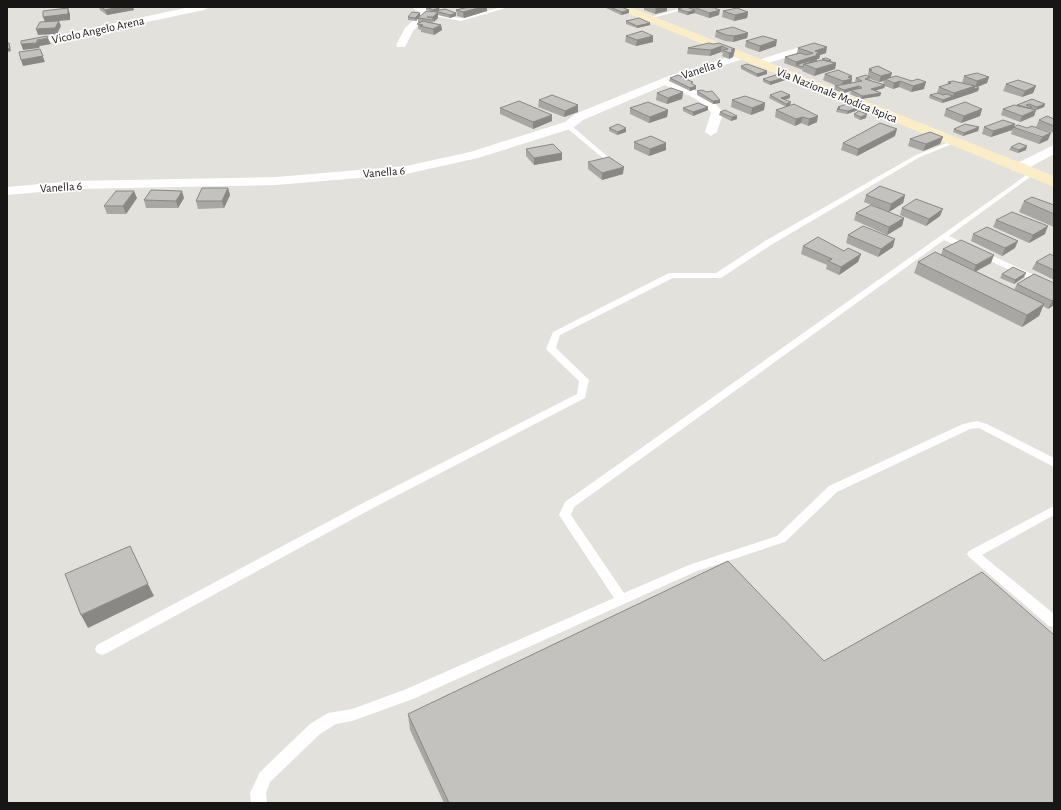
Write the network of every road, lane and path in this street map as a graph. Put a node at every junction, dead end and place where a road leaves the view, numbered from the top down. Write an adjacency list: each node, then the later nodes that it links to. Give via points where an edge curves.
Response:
1 (204, 7): 8 (street, Vicolo Angelo Arena)
2 (416, 7): 6 (street, via 427,12)
3 (507, 7): 6 (lane, via 461,20)
4 (621, 7): 7 (main road, Via Nazionale Modica Ispica)
5 (690, 7): 7 (lane)
6 (426, 14): 9 (street, via 409,30)
7 (649, 18): 11 (main road, Via Nazionale Modica Ispica)
8 (39, 42)
9 (401, 45)
10 (813, 46): 12 (street)
11 (742, 56): 12 (main road, Via Nazionale Modica Ispica); 13 (street, Vanella 6)
12 (759, 63): 16 (main road, Via Nazionale Modica Ispica)
13 (665, 82): 14 (street, Vanella 6, via 579,117); 15 (street, via 698,97 715,109 717,113)
14 (569, 124): 18 (lane, via 570,128); 22 (street, Vanella 6, via 472,155 406,170 276,181 74,185)
15 (711, 132)
16 (954, 142): 19 (main road, Via Nazionale Modica Ispica); 29 (lane, via 918,156 768,243 718,276 672,275 556,334 551,350 584,380 582,396 369,505)
17 (1054, 149): 19 (street)
18 (612, 163)
19 (1018, 168): 20 (main road, Via Nazionale Modica Ispica)
20 (1032, 173): 21 (main road, Via Nazionale Modica Ispica); 23 (lane)
21 (1054, 182)
22 (7, 191)
23 (945, 237): 24 (lane); 27 (lane, via 569,505 565,515)
24 (1054, 287)
25 (1054, 463): 27 (lane, via 983,426 967,426 833,489 781,539 693,568)
26 (1054, 510): 28 (lane, via 974,554)
27 (622, 600): 30 (lane, via 408,695 352,715 333,718 315,728 265,777 258,793)
28 (1054, 622)
29 (102, 649)
30 (259, 803)

